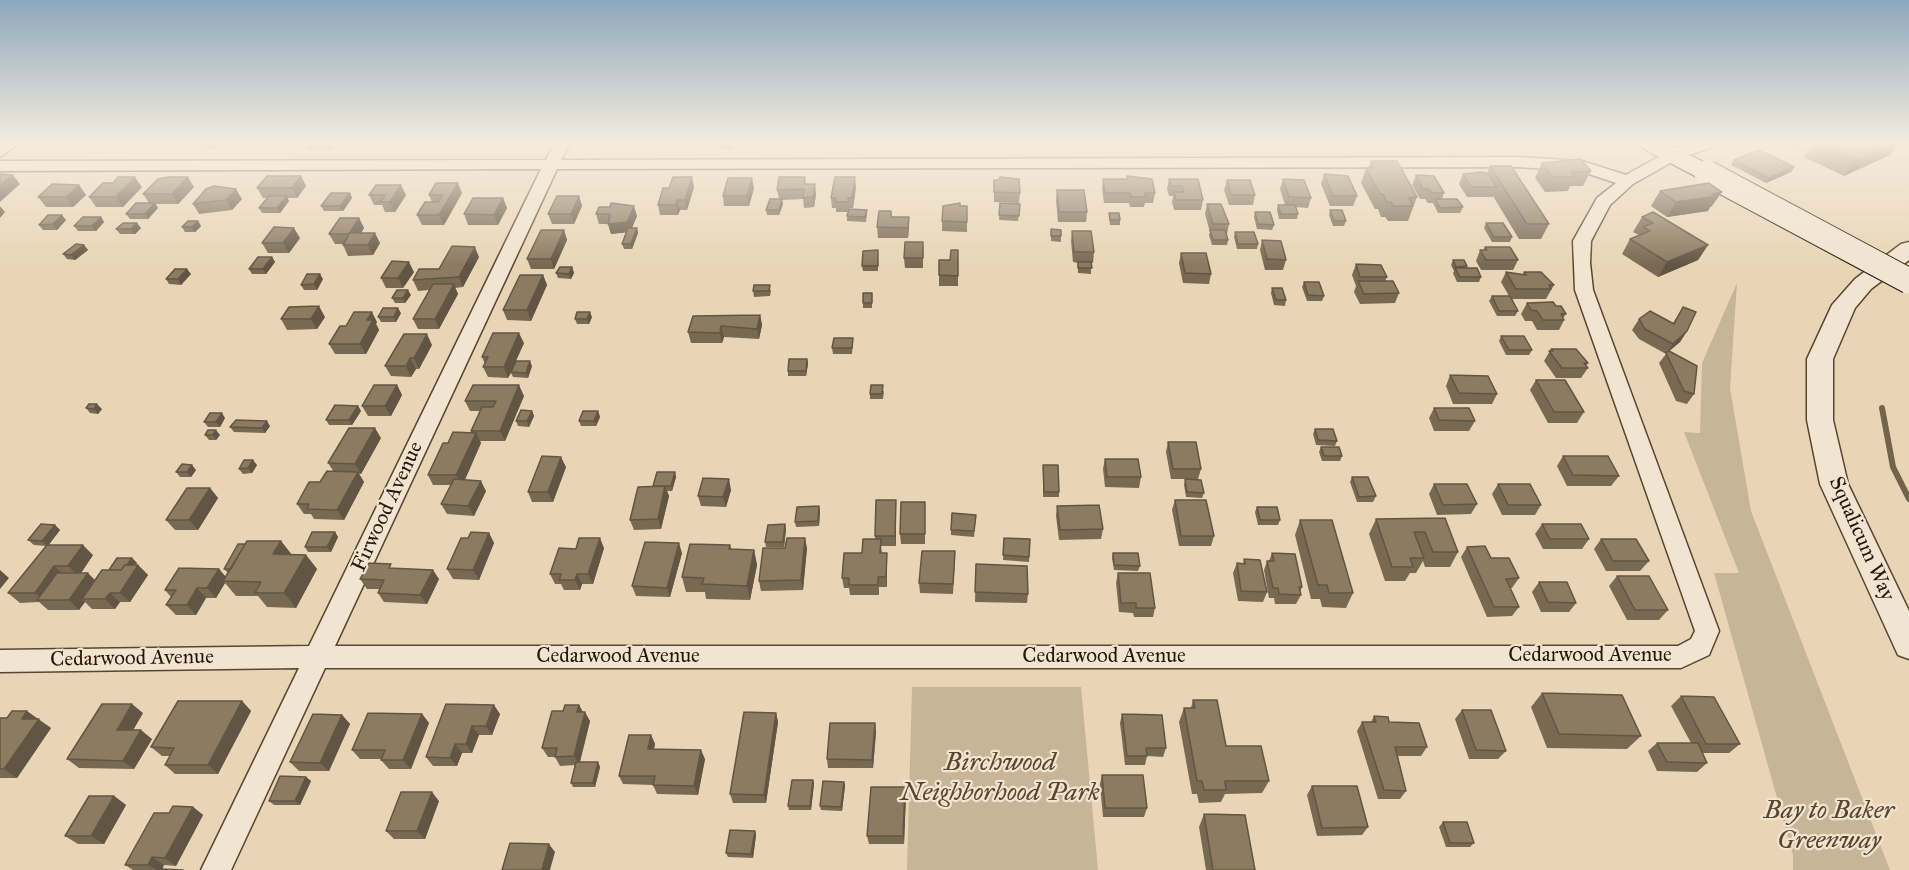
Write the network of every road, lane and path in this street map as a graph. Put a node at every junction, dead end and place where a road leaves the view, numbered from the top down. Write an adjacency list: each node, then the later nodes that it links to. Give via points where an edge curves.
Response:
1 (542, 185): 7 (street, Firwood Avenue)
2 (1623, 185): 7 (street, Cedarwood Avenue, via 1603,202 1582,241 1584,290 1707,631 1700,647 1681,657)
3 (1729, 185): 5 (main road, bridge)
4 (1909, 249): 6 (street, Squalicum Way, via 1863,284 1844,305 1820,359 1820,389 1821,420 1834,484)
5 (1909, 281)
6 (1909, 645)
7 (317, 657): 8 (street, Cedarwood Avenue); 9 (street, Firwood Avenue)
8 (0, 661)
9 (216, 870)

